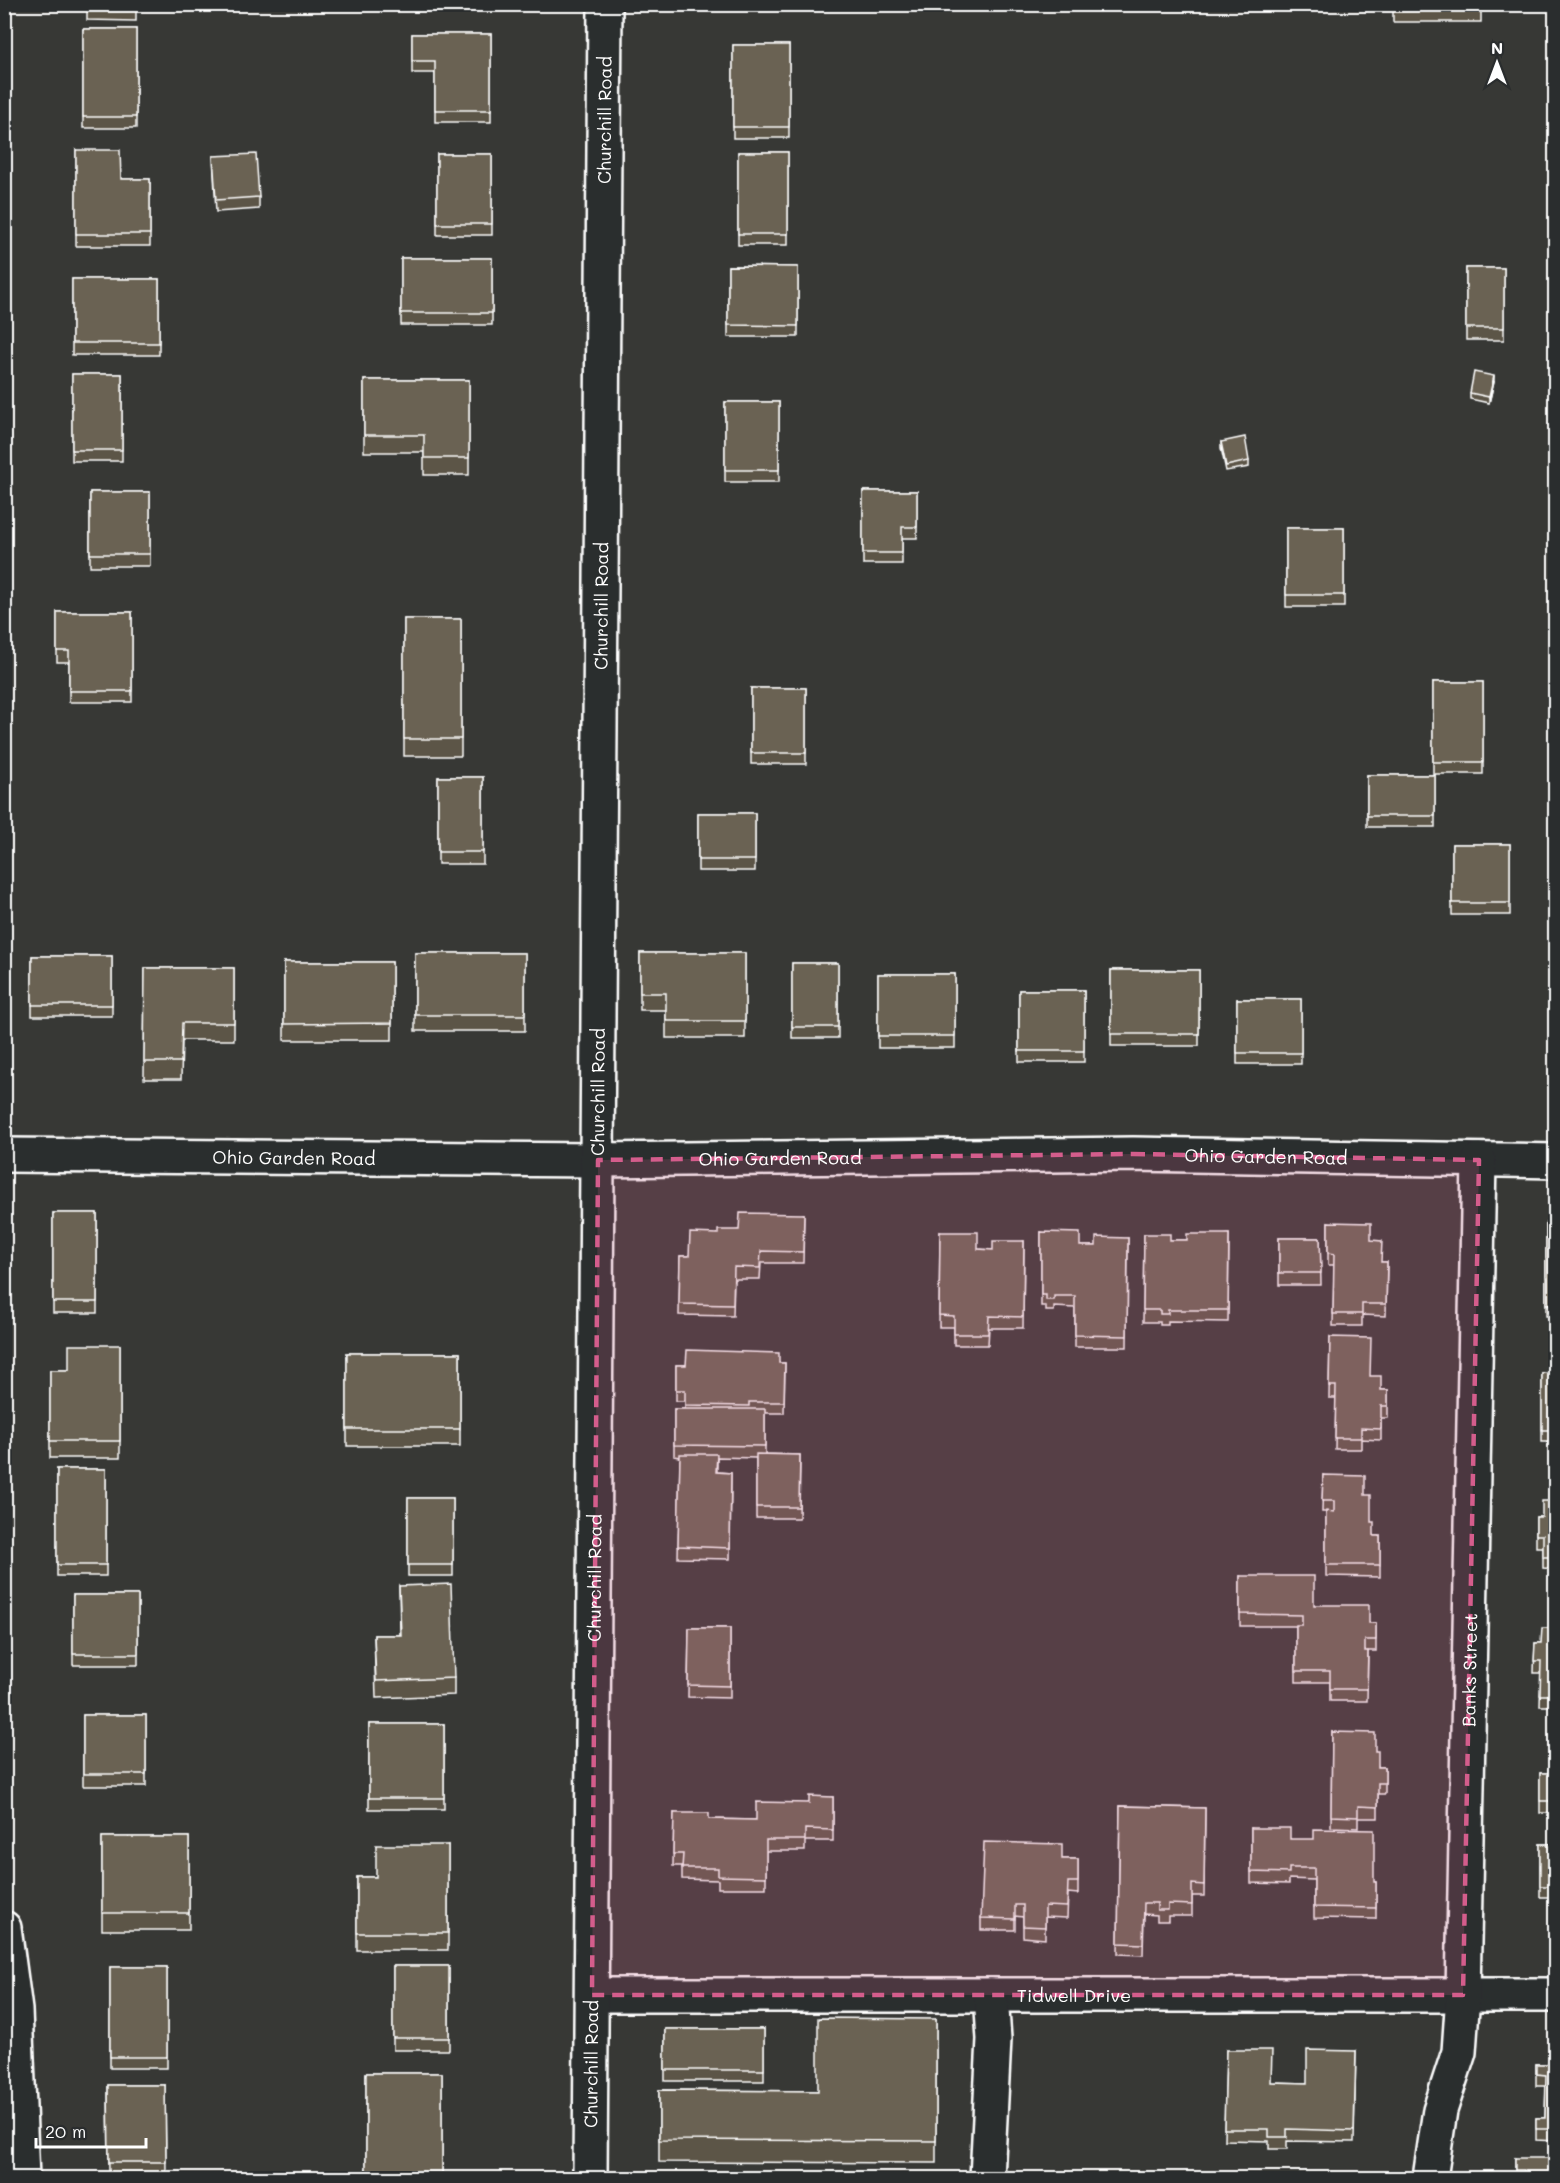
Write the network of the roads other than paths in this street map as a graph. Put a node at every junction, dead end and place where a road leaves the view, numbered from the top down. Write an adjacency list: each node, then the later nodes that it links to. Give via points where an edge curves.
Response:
1 (605, 4): 3 (street, Churchill Road)
2 (4, 1155): 3 (street, Ohio Garden Road)
3 (598, 1160): 4 (street, Ohio Garden Road, via 1133,1154); 7 (street, Churchill Road)
4 (1479, 1160): 5 (street, Ohio Garden Road); 9 (street, Banks Street)
5 (1556, 1161)
6 (4, 1928): 11 (street, via 15,2010)
7 (592, 1995): 8 (street, Tidwell Drive); 12 (street, Churchill Road)
8 (991, 1995): 9 (street, Tidwell Drive); 13 (street, via 994,2039)
9 (1463, 1995): 10 (street, Tidwell Drive); 14 (street, Banks Street, via 1459,2052 1440,2110)
10 (1556, 1995)
11 (22, 2178)
12 (590, 2178)
13 (987, 2178)
14 (1430, 2178)

